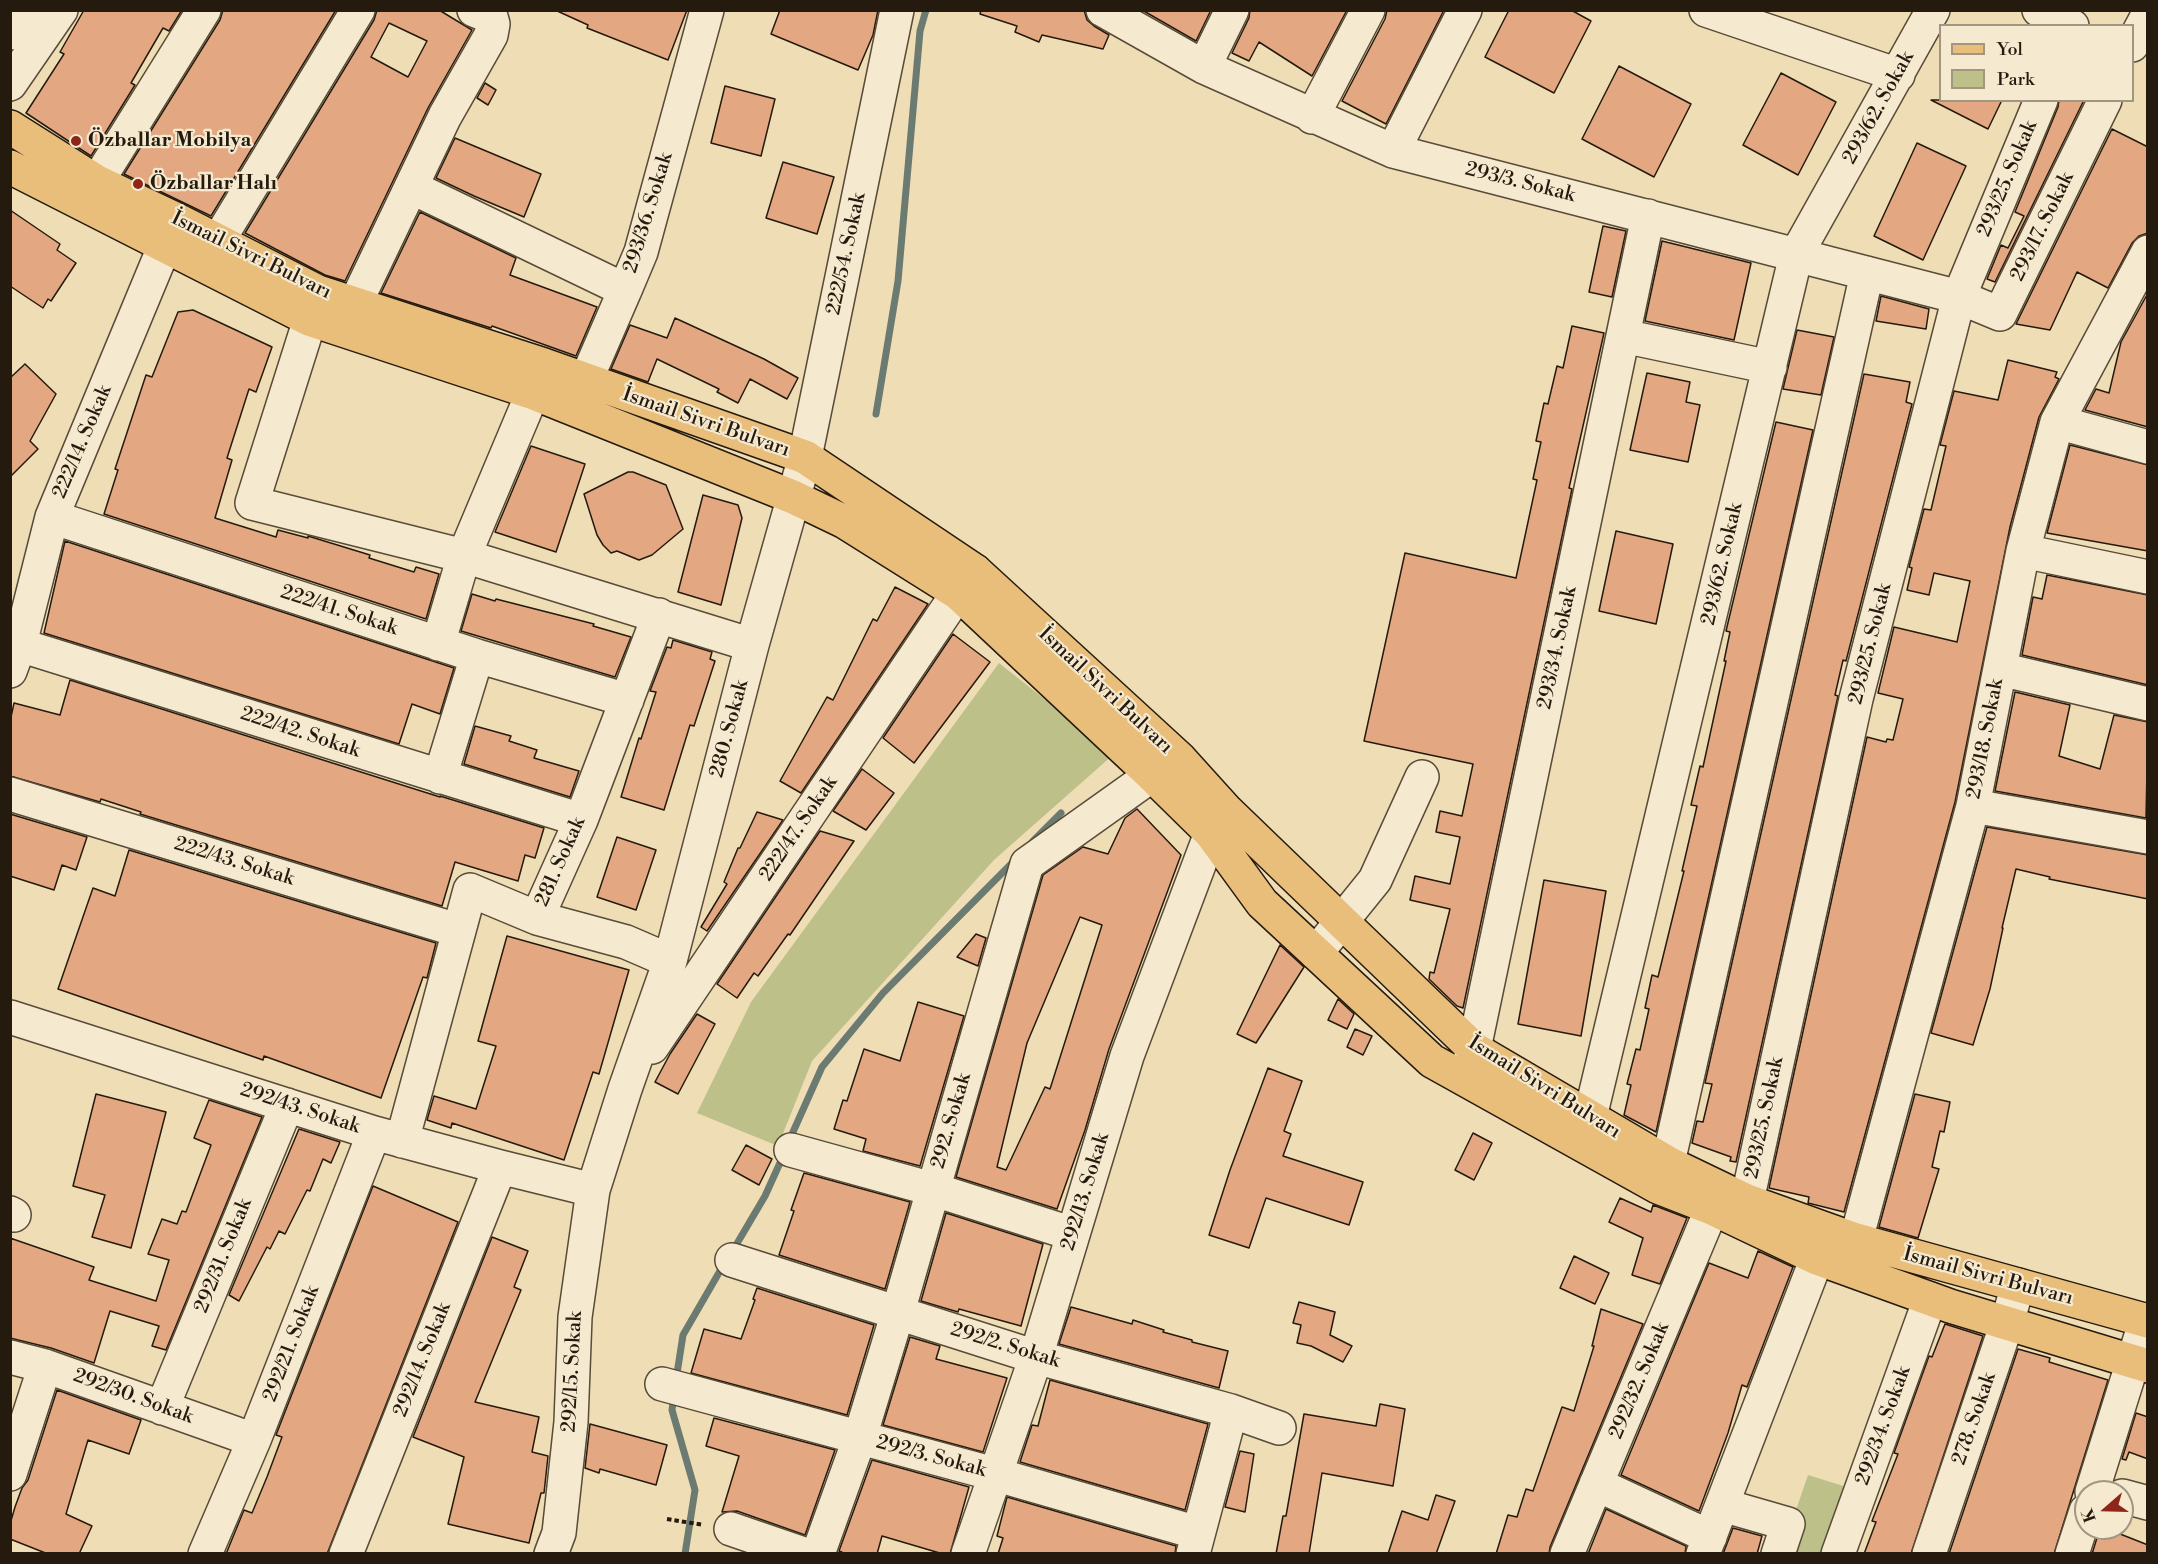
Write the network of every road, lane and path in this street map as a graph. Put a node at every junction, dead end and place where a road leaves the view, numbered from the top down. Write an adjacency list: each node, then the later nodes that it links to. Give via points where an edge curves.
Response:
1 (28, 10): 19 (street)
2 (61, 10): 23 (street)
3 (204, 10): 30 (street)
4 (358, 10): 34 (street)
5 (474, 10): 31 (street, via 490,18 491,35)
6 (707, 10): 38 (street, 293/36. Sokak, via 641,252)
7 (897, 10): 48 (street, 222/54. Sokak)
8 (1103, 10): 21 (street, 293/3. Sokak)
9 (1232, 10): 21 (street)
10 (1368, 10): 26 (street)
11 (1465, 10): 28 (street)
12 (1706, 10): 22 (street)
13 (1933, 10): 22 (street, 293/62. Sokak)
14 (2039, 10): 17 (street)
15 (2078, 10): 18 (street)
16 (2148, 15): 20 (street)
17 (2070, 24)
18 (2072, 24)
19 (10, 33)
20 (2134, 43)
21 (1204, 67): 26 (street, 293/3. Sokak)
22 (1899, 75): 36 (street, 293/62. Sokak)
23 (10, 84)
24 (2040, 102): 39 (street, 293/25. Sokak)
25 (2104, 102): 39 (street, 293/17. Sokak, via 2000,314)
26 (1312, 117): 28 (street, 293/3. Sokak)
27 (10, 127): 30 (main road, İsmail Sivri Bulvarı)
28 (1393, 151): 32 (street, 293/3. Sokak)
29 (10, 167): 33 (main road, İsmail Sivri Bulvarı)
30 (98, 182): 33 (main road, İsmail Sivri Bulvarı)
31 (411, 187): 38 (street, 293/36. Sokak); 40 (street)
32 (1648, 216): 36 (street, 293/3. Sokak); 42 (street, 293/34. Sokak)
33 (171, 232): 34 (main road, İsmail Sivri Bulvarı); 41 (main road, İsmail Sivri Bulvarı); 50 (street, 222/14. Sokak)
34 (218, 241): 41 (main road, İsmail Sivri Bulvarı)
35 (2148, 252): 46 (street, 293/18. Sokak)
36 (1796, 255): 37 (street, 293/3. Sokak); 43 (street, 293/62. Sokak)
37 (1867, 273): 39 (street, 293/3. Sokak); 83 (street)
38 (625, 290): 45 (street)
39 (1959, 297): 87 (street, 293/25. Sokak, via 1856,699)
40 (355, 304): 41 (main road, İsmail Sivri Bulvarı); 44 (main road, İsmail Sivri Bulvarı)
41 (314, 305): 44 (main road, İsmail Sivri Bulvarı); 52 (street, via 252,503)
42 (1623, 336): 43 (street); 77 (street, 293/34. Sokak)
43 (1770, 367): 80 (street, 293/62. Sokak)
44 (537, 378): 45 (main road, İsmail Sivri Bulvarı); 49 (main road, İsmail Sivri Bulvarı); 52 (street)
45 (586, 380): 48 (main road, İsmail Sivri Bulvarı)
46 (2057, 422): 47 (street); 51 (street, 293/18. Sokak)
47 (2148, 447)
48 (805, 457): 49 (street, 222/54. Sokak); 54 (main road, İsmail Sivri Bulvarı)
49 (793, 497): 54 (main road, İsmail Sivri Bulvarı); 57 (street, 280. Sokak)
50 (52, 517): 56 (street, 222/41. Sokak); 58 (street, 222/14. Sokak)
51 (2023, 551): 53 (street); 60 (street, 293/18. Sokak)
52 (464, 556): 55 (street); 56 (street)
53 (2148, 577)
54 (967, 582): 63 (main road, İsmail Sivri Bulvarı); 78 (street, 222/47. Sokak)
55 (659, 615): 57 (street); 61 (street, 281. Sokak)
56 (438, 644): 59 (street, 222/41. Sokak)
57 (752, 645): 75 (street, 280. Sokak)
58 (14, 652): 64 (street, 222/42. Sokak)
59 (477, 656): 61 (street, 222/41. Sokak); 64 (street)
60 (2000, 669): 62 (street); 67 (street, 293/18. Sokak)
61 (627, 700): 68 (street, 281. Sokak)
62 (2148, 704)
63 (1166, 767): 69 (main road, İsmail Sivri Bulvarı); 72 (main road, İsmail Sivri Bulvarı, via 1227,811); 85 (street, 292. Sokak, via 1027,864)
64 (440, 777): 68 (street, 222/42. Sokak)
65 (1422, 777): 72 (street, via 1376,880)
66 (10, 794): 73 (street, 222/43. Sokak)
67 (1973, 806): 70 (street); 90 (street, 293/18. Sokak)
68 (581, 820): 71 (street, 281. Sokak)
69 (1211, 833): 74 (main road, İsmail Sivri Bulvarı, via 1262,903); 89 (street, 292/13. Sokak, via 1127,1056)
70 (2148, 837)
71 (537, 918): 73 (street, 281. Sokak, via 470,890); 75 (street, via 626,942)
72 (1341, 921): 74 (street); 77 (main road, İsmail Sivri Bulvarı)
73 (458, 930): 81 (street, 292/21. Sokak)
74 (1316, 953): 77 (main road, İsmail Sivri Bulvarı, via 1432,1061)
75 (670, 961): 78 (street, 280. Sokak)
76 (10, 1017): 79 (street, 292/43. Sokak)
77 (1469, 1064): 80 (main road, İsmail Sivri Bulvarı)
78 (625, 1089): 86 (street, 280. Sokak)
79 (287, 1105): 81 (street, 292/43. Sokak); 103 (street, 292/31. Sokak)
80 (1585, 1131): 83 (main road, İsmail Sivri Bulvarı); 88 (main road, İsmail Sivri Bulvarı, via 1658,1187)
81 (388, 1137): 84 (street, 292/43. Sokak); 107 (street, 292/21. Sokak)
82 (791, 1150): 85 (street)
83 (1668, 1163): 87 (main road, İsmail Sivri Bulvarı)
84 (500, 1167): 86 (street, 292/43. Sokak); 119 (street, 292/14. Sokak)
85 (932, 1189): 89 (street); 95 (street, 292. Sokak)
86 (592, 1190): 120 (street, 292/15. Sokak, via 574,1317 571,1422 559,1533)
87 (1747, 1200): 90 (main road, İsmail Sivri Bulvarı)
88 (1712, 1208): 91 (main road, İsmail Sivri Bulvarı); 111 (street, 292/32. Sokak)
89 (1073, 1234): 99 (street, 292/13. Sokak)
90 (1856, 1240): 93 (main road, İsmail Sivri Bulvarı)
91 (1817, 1258): 94 (main road, İsmail Sivri Bulvarı); 112 (street)
92 (732, 1260): 95 (street, 292/2. Sokak)
93 (2018, 1285): 96 (main road, İsmail Sivri Bulvarı); 97 (street, 278. Sokak)
94 (1930, 1299): 97 (main road, İsmail Sivri Bulvarı); 126 (street, 292/34. Sokak)
95 (898, 1312): 99 (street, 292/2. Sokak); 106 (street, 292. Sokak)
96 (2147, 1320): 100 (street)
97 (2007, 1323): 100 (main road, İsmail Sivri Bulvarı); 127 (street, 278. Sokak)
98 (10, 1357): 101 (street, 292/30. Sokak)
99 (1036, 1357): 104 (street, 292/2. Sokak); 109 (street, 292/13. Sokak)
100 (2141, 1363): 110 (street)
101 (45, 1366): 103 (street, 292/30. Sokak); 108 (street)
102 (662, 1384): 106 (street, 292/3. Sokak)
103 (162, 1408): 107 (street, 292/30. Sokak)
104 (1231, 1411): 105 (street, 292/2. Sokak); 116 (street)
105 (1279, 1428)
106 (860, 1437): 109 (street, 292/3. Sokak); 122 (street, 292. Sokak)
107 (254, 1440): 118 (street, 292/21. Sokak)
108 (10, 1474)
109 (994, 1474): 116 (street, 292/3. Sokak); 123 (street, 292/13. Sokak)
110 (2106, 1480)
111 (1596, 1484): 117 (street); 124 (street, 292/32. Sokak)
112 (1722, 1505): 117 (street); 125 (street, via 1788,1524)
113 (667, 1519): 114 (path)
114 (731, 1529): 121 (street)
115 (2079, 1540): 128 (street)
116 (1196, 1543)
117 (1706, 1545)
118 (206, 1554)
119 (346, 1554)
120 (551, 1554)
121 (804, 1554)
122 (818, 1554)
123 (968, 1554)
124 (1567, 1554)
125 (1778, 1554)
126 (1838, 1554)
127 (1929, 1554)
128 (2072, 1554)

